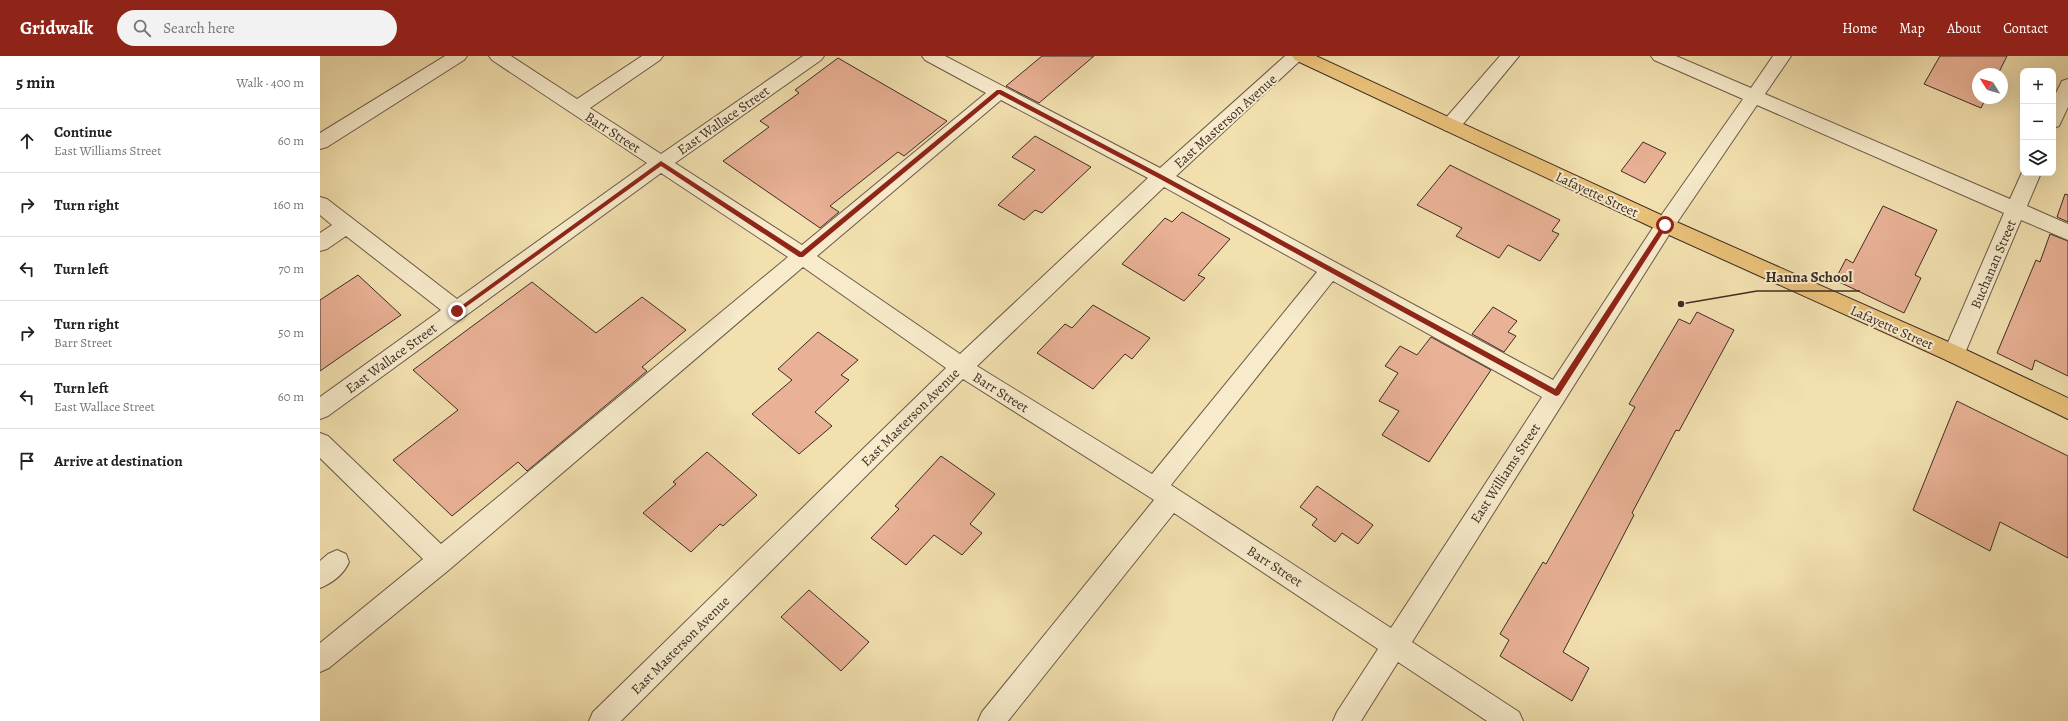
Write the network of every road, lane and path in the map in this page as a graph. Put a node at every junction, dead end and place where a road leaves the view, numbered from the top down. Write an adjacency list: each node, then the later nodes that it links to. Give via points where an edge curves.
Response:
1 (458, 56): 17 (street)
2 (498, 56): 14 (street, Barr Street)
3 (654, 56): 14 (street)
4 (815, 56): 18 (street, East Wallace Street)
5 (931, 56): 12 (street)
6 (1296, 56): 20 (street, East Masterson Avenue)
7 (1302, 56): 16 (highway, Lafayette Street)
8 (1510, 56): 16 (street)
9 (1660, 56): 13 (street)
10 (1782, 56): 13 (street, East Williams Street)
11 (2068, 85): 15 (street)
12 (999, 92): 20 (street); 27 (street)
13 (1753, 97): 22 (street); 24 (street, East Williams Street)
14 (577, 108): 18 (street, Barr Street)
15 (2056, 114)
16 (1451, 126): 24 (highway, Lafayette Street)
17 (320, 142)
18 (661, 163): 27 (street, Barr Street); 29 (street, East Wallace Street)
19 (2030, 176): 22 (street, Buchanan Street)
20 (1162, 177): 28 (street); 31 (street, East Masterson Avenue)
21 (320, 204): 23 (street)
22 (2016, 209): 25 (street); 30 (street, Buchanan Street)
23 (346, 225): 26 (street); 29 (street)
24 (1665, 225): 30 (highway, Lafayette Street); 32 (street, East Williams Street)
25 (2068, 232)
26 (320, 243)
27 (801, 255): 31 (street, Barr Street); 37 (street)
28 (1331, 269): 32 (street); 36 (street)
29 (457, 311): 33 (street, East Wallace Street)
30 (1954, 354): 34 (highway, Lafayette Street)
31 (961, 367): 36 (street, Barr Street); 40 (street, East Masterson Avenue)
32 (1556, 393): 38 (street, East Williams Street)
33 (320, 409)
34 (2068, 409)
35 (320, 443): 37 (street)
36 (1163, 493): 38 (street, Barr Street); 41 (street)
37 (441, 561): 39 (street)
38 (1394, 644): 42 (street, East Williams Street); 43 (street, Barr Street)
39 (320, 659)
40 (602, 721)
41 (991, 721)
42 (1346, 721)
43 (1510, 721)

